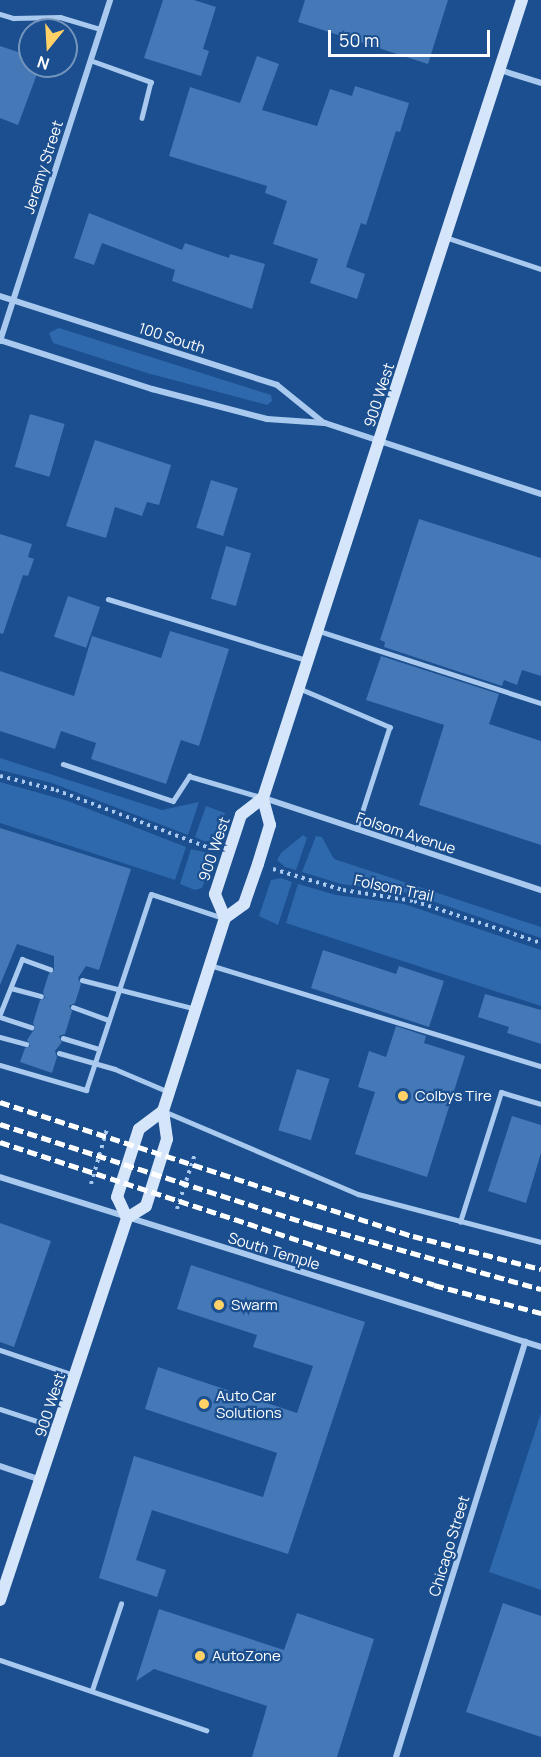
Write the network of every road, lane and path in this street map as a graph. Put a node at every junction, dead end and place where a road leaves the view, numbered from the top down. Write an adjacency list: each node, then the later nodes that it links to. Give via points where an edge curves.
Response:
1 (110, 0): 4 (street, Jeremy Street)
2 (522, 0): 6 (main road, 900 West)
3 (0, 14): 4 (lane, via 13,18 60,17)
4 (100, 29): 5 (street, Jeremy Street)
5 (90, 60): 8 (lane, via 151,82); 12 (street, Jeremy Street)
6 (500, 70): 7 (street); 9 (main road, 900 West)
7 (541, 83)
8 (142, 118)
9 (445, 237): 10 (lane); 15 (main road, 900 West)
10 (541, 269)
11 (0, 296): 12 (street, 100 South)
12 (13, 300): 13 (street, Jeremy Street); 14 (street, 100 South, via 277,385)
13 (0, 340): 14 (street, 100 South, via 152,389 267,419)
14 (325, 423): 15 (street, 100 South)
15 (380, 441): 16 (street, 100 South); 18 (main road, 900 West)
16 (541, 494)
17 (108, 599): 19 (lane)
18 (319, 631): 19 (main road, 900 West); 21 (lane)
19 (309, 661): 20 (main road, 900 West)
20 (300, 688): 24 (main road, 900 West); 25 (lane, via 390,727)
21 (541, 703)
22 (63, 764): 24 (lane, via 173,801 189,776)
23 (0, 776): 26 (path, via 56,790)
24 (264, 798): 25 (street, Folsom Avenue); 29 (main road, 900 West, via 270,825 258,864 244,904); 29 (main road, 900 West, via 241,815 215,894)
25 (357, 829): 28 (street, Folsom Avenue)
26 (213, 849)
27 (275, 870): 30 (path, Folsom Trail, via 343,890 414,901)
28 (541, 890)
29 (225, 918): 31 (main road, 900 West); 35 (lane, via 151,894)
30 (541, 943)
31 (210, 965): 38 (main road, 900 West); 49 (lane)
32 (50, 969): 34 (lane, via 22,959)
33 (82, 980): 35 (lane)
34 (11, 988): 36 (lane); 39 (lane)
35 (118, 991): 38 (lane); 40 (lane)
36 (41, 996)
37 (73, 1007): 40 (lane)
38 (196, 1009): 50 (main road, 900 West)
39 (0, 1016): 41 (lane)
40 (108, 1020): 45 (lane)
41 (31, 1027)
42 (0, 1037): 44 (lane)
43 (63, 1038): 45 (lane)
44 (26, 1044)
45 (98, 1049): 47 (lane)
46 (58, 1053): 47 (lane)
47 (93, 1063): 48 (lane, via 86,1090); 50 (lane)
48 (0, 1065)
49 (541, 1066)
50 (169, 1092): 52 (main road, 900 West)
51 (541, 1104): 59 (lane, via 501,1092)
52 (163, 1111): 58 (main road, 900 West, via 167,1139 146,1206); 58 (main road, via 139,1129 117,1197); 59 (lane, via 358,1194)
53 (107, 1129): 56 (path)
54 (195, 1154): 57 (path)
55 (0, 1177): 58 (street, South Temple)
56 (91, 1185)
57 (177, 1209)
58 (127, 1218): 61 (street, South Temple); 64 (main road, 900 West)
59 (460, 1222): 60 (lane)
60 (541, 1242)
61 (525, 1342): 62 (street, South Temple); 74 (street, Chicago Street)
62 (541, 1347)
63 (0, 1350): 64 (lane)
64 (76, 1375): 66 (main road, 900 West)
65 (0, 1409): 66 (lane)
66 (58, 1428): 68 (main road, 900 West)
67 (0, 1466): 68 (street)
68 (41, 1480): 69 (main road, 900 West)
69 (0, 1600)
70 (121, 1604): 72 (lane)
71 (0, 1660): 72 (lane)
72 (92, 1690): 73 (lane)
73 (206, 1730)
74 (396, 1757)

